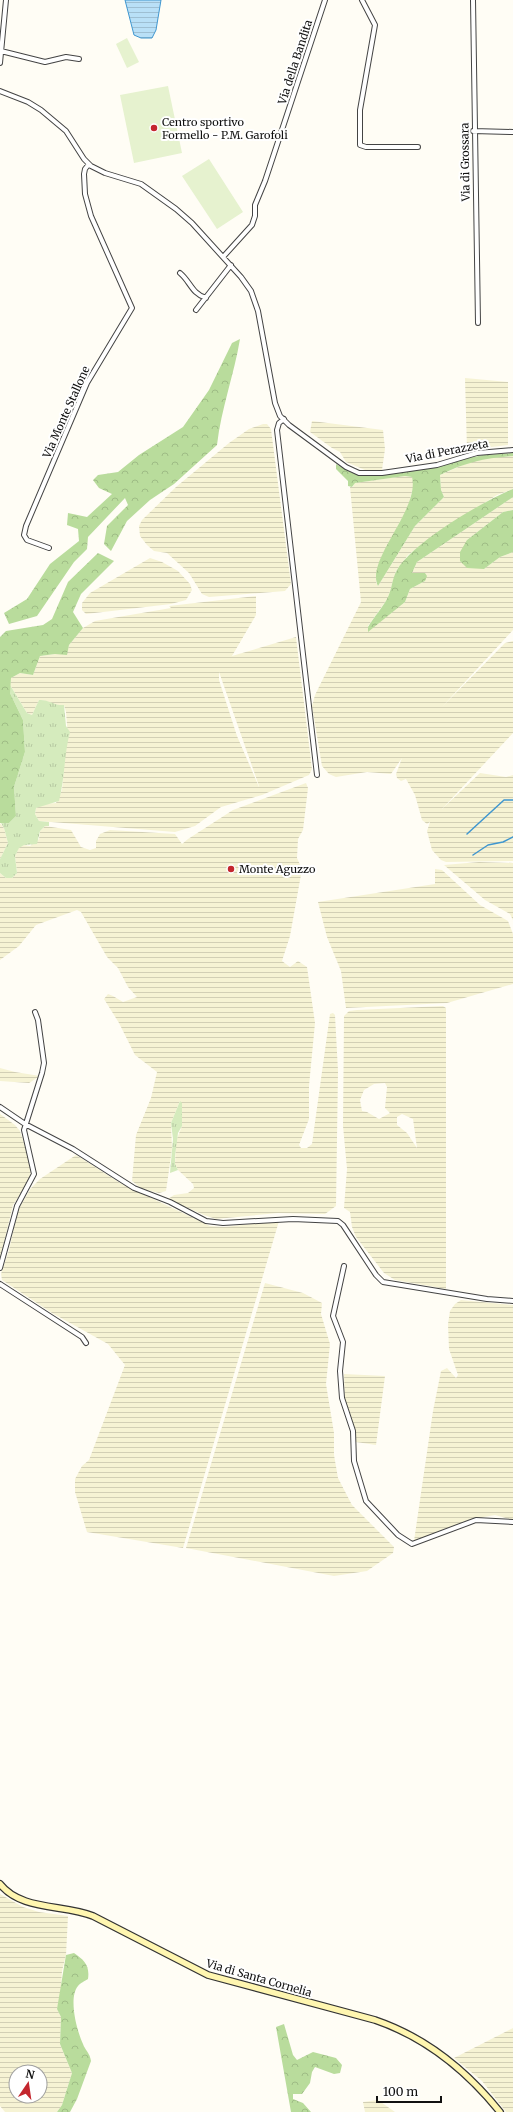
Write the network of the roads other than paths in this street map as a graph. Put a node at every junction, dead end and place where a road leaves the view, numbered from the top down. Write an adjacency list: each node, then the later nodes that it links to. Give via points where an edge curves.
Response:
1 (6, 0): 5 (street)
2 (325, 0): 13 (street, Via della Bandita, via 255,205 255,218)
3 (362, 0): 11 (street, via 374,20 374,27 360,110 360,145 366,148)
4 (473, 0): 9 (street, Via di Grossara)
5 (1, 51): 6 (street, via 45,62 66,57); 7 (street)
6 (79, 59)
7 (0, 63)
8 (0, 91): 12 (street, via 41,110 66,131)
9 (473, 131): 10 (street); 18 (street, Via di Grossara)
10 (513, 132)
11 (418, 147)
12 (89, 164): 13 (street, via 105,173 135,181 145,187 184,215); 21 (street, Via Monte Stallone, via 84,174 89,212 132,308 87,383 25,528 24,537 27,540)
13 (223, 256): 14 (street)
14 (231, 265): 16 (street); 19 (street, via 252,293 275,403)
15 (180, 273): 16 (street, via 188,280 196,294)
16 (206, 298): 17 (street)
17 (196, 310)
18 (478, 323)
19 (284, 419): 20 (street, Via di Perazzeta, via 344,465 360,473 382,474 435,465 477,453); 22 (street, via 279,423 277,430)
20 (513, 450)
21 (49, 548)
22 (317, 775)
23 (34, 1012): 25 (street, via 38,1020 44,1065)
24 (0, 1107): 25 (street)
25 (25, 1124): 27 (street, via 26,1142 34,1174 17,1206); 29 (street, via 74,1148 134,1188 170,1202 206,1221 338,1221 344,1225 383,1282)
26 (344, 1266): 31 (street, via 333,1316 343,1342 340,1371 342,1402 353,1432 353,1458 366,1501 398,1535 412,1544 476,1520)
27 (0, 1268)
28 (0, 1284): 30 (street, via 82,1337)
29 (513, 1301)
30 (86, 1343)
31 (513, 1522)
32 (0, 1884): 33 (street, Via di Santa Cornelia, via 24,1900 76,1910 93,1916 208,1975 375,2020 400,2030 451,2062)
33 (500, 2112)

